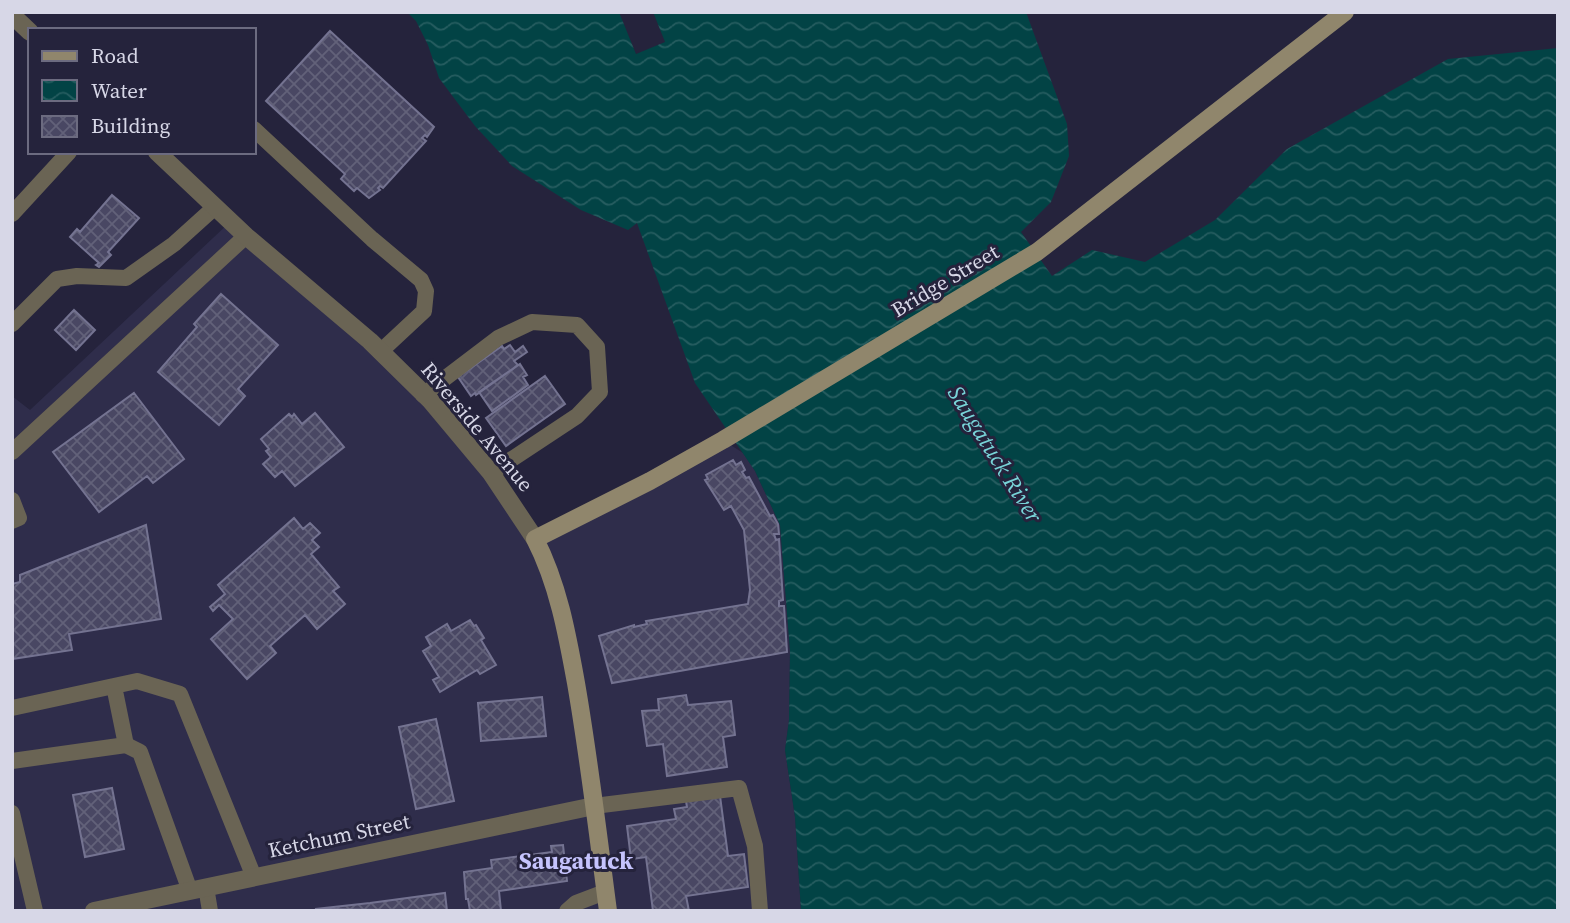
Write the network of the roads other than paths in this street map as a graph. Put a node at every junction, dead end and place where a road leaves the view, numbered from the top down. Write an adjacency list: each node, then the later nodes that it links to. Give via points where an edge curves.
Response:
1 (1345, 12): 17 (main road, Bridge Street, via 1037,253 723,440)
2 (12, 15): 3 (street)
3 (28, 30)
4 (256, 131): 11 (lane, via 421,280 426,291 424,310)
5 (67, 154): 8 (lane)
6 (159, 154): 7 (street, Riverside Avenue)
7 (215, 207): 9 (street, Riverside Avenue); 10 (lane, via 126,278 57,279)
8 (12, 214)
9 (246, 236): 11 (street, Riverside Avenue); 13 (lane)
10 (12, 324)
11 (380, 352): 12 (street, Riverside Avenue)
12 (423, 395): 14 (street, Riverside Avenue); 14 (lane, via 498,338 532,322 577,326 597,347 600,392 577,416)
13 (12, 452)
14 (491, 473): 17 (street, Riverside Avenue)
15 (12, 500): 16 (lane, via 19,518)
16 (12, 521)
17 (535, 539): 22 (main road, Riverside Avenue, via 554,582 568,639)
18 (114, 686): 19 (lane); 20 (lane); 24 (lane, via 137,681 180,694)
19 (12, 708)
20 (126, 745): 21 (lane); 25 (lane, via 140,752)
21 (12, 761)
22 (594, 806): 24 (street, Ketchum Street); 26 (main road, Riverside Avenue); 32 (lane, via 739,788 755,846)
23 (12, 813): 27 (lane)
24 (254, 877): 25 (street, Ketchum Street)
25 (198, 889): 28 (street, Ketchum Street); 29 (lane)
26 (605, 892): 30 (lane); 31 (main road, Riverside Avenue)
27 (35, 911)
28 (94, 911)
29 (210, 911)
30 (567, 911)
31 (608, 911)
32 (760, 911)

